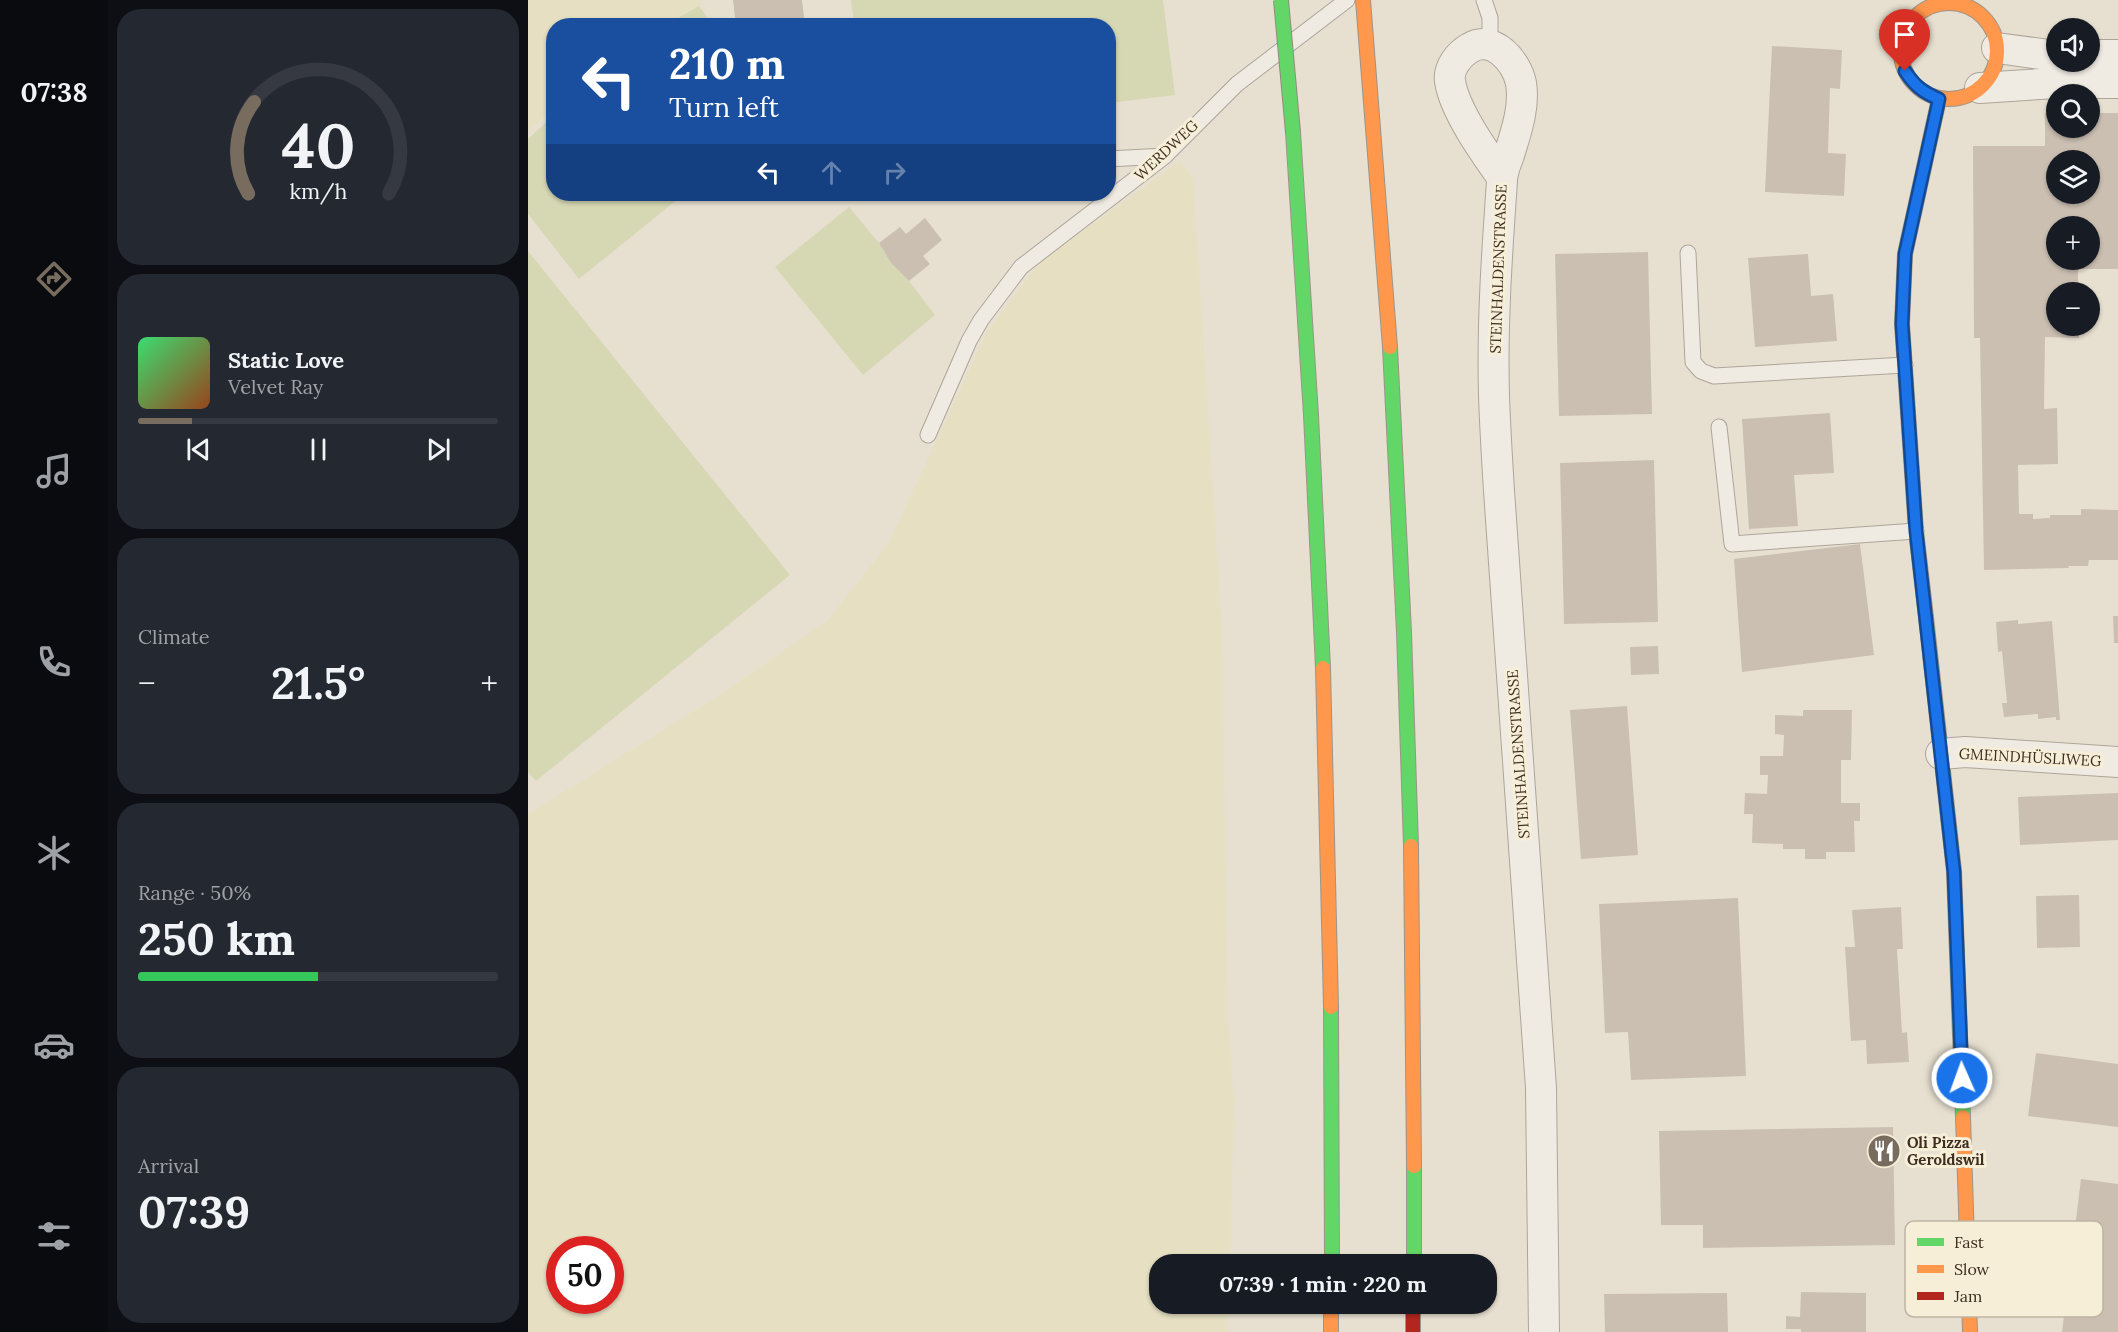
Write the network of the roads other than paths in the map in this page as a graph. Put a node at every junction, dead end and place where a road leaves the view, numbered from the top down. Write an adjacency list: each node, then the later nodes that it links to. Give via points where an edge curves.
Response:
1 (1281, 0): 27 (main road, bridge, via 1311,395 1325,723)
2 (1347, 0): 14 (lane, WERDWEG, via 1237,84)
3 (1363, 0): 28 (main road, via 1393,391 1407,700 1413,931)
4 (1484, 0): 6 (lane, via 1490,18)
5 (1943, 2): 7 (main road, via 1974,10 1994,33); 13 (main road, via 1916,16 1907,27 1901,57 1913,84)
6 (1490, 44): 16 (street, STEINHALDENSTRASSE, via 1513,63 1521,82 1522,106); 16 (street, STEINHALDENSTRASSE, via 1476,44 1462,52 1453,65 1450,80 1459,106)
7 (1997, 48): 8 (street); 12 (main road, via 1990,77)
8 (2046, 55)
9 (2100, 55): 10 (street)
10 (2118, 55)
11 (2118, 83): 12 (street)
12 (1980, 88): 13 (main road, via 1953,100)
13 (1939, 99): 20 (main road, via 1905,254)
14 (1164, 156): 15 (lane); 17 (lane, WERDWEG)
15 (1116, 159)
16 (1502, 177): 34 (street, STEINHALDENSTRASSE, via 1494,394 1541,1088)
17 (1116, 193)
18 (1106, 201): 22 (lane, WERDWEG, via 1021,267 969,341)
19 (1688, 253): 20 (lane, via 1693,362 1701,371 1714,376)
20 (1905, 365): 23 (main road)
21 (1719, 427): 23 (lane, via 1732,544)
22 (928, 435)
23 (1916, 531): 24 (main road)
24 (1941, 754): 25 (street, GMEINDHÜSLIWEG, via 1965,752); 26 (main road, via 1954,883)
25 (2118, 762)
26 (1966, 1221)
27 (1332, 1254)
28 (1414, 1254)
29 (1331, 1314): 32 (main road)
30 (1413, 1314): 33 (main road)
31 (1969, 1317): 35 (main road)
32 (1331, 1332)
33 (1413, 1332)
34 (1544, 1332)
35 (1970, 1332)

